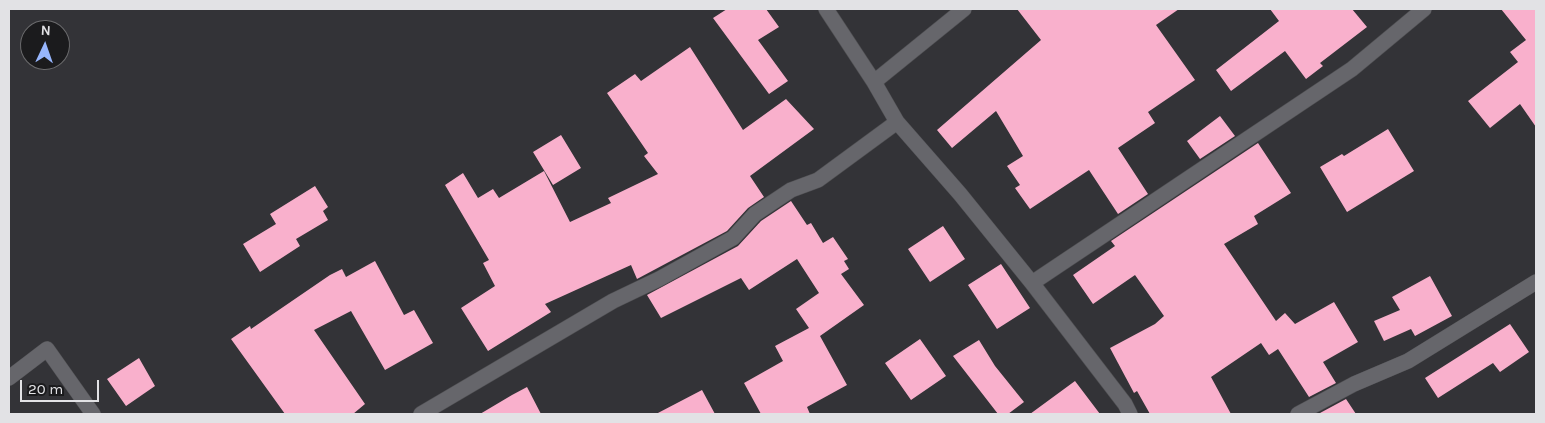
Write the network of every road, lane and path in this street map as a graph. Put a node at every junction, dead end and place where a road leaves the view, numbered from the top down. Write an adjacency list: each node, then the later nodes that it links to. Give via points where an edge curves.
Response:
1 (826, 9): 4 (street)
2 (964, 9): 4 (street)
3 (1424, 9): 7 (street, via 1352,69)
4 (874, 82): 5 (street)
5 (897, 122): 7 (street); 11 (street, via 818,180 791,190 755,214 733,238 613,301)
6 (1536, 282): 12 (street, via 1408,361 1354,384)
7 (1032, 284): 9 (street)
8 (9, 378): 10 (street, via 47,349)
9 (1123, 411)
10 (93, 414)
11 (421, 414)
12 (1298, 414)

